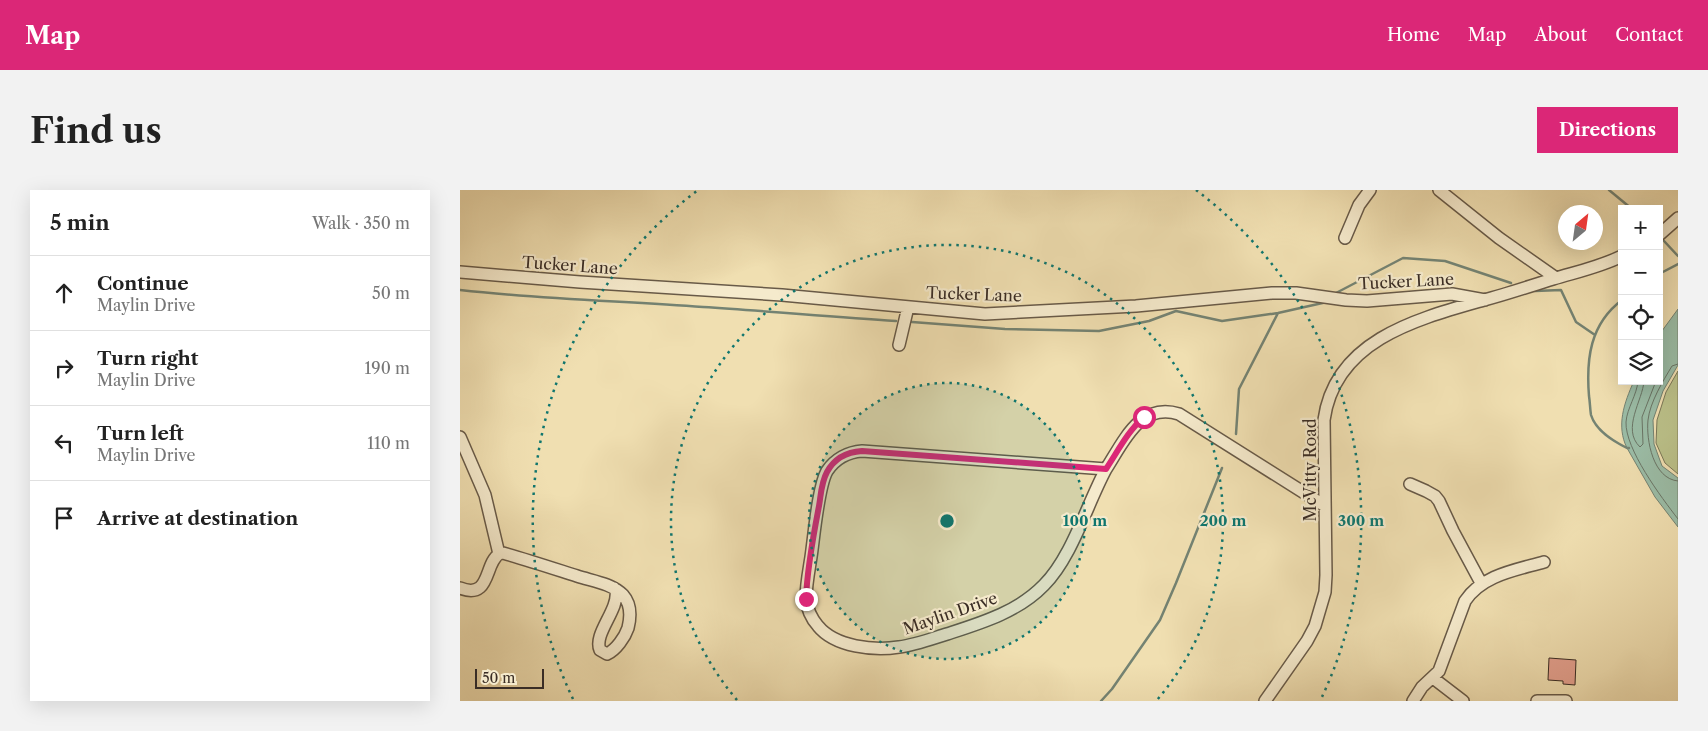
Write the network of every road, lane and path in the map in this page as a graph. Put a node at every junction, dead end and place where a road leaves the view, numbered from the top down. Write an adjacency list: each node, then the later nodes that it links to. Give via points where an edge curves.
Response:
1 (1370, 190): 5 (street, via 1359,205)
2 (1439, 190): 8 (street)
3 (1678, 218): 4 (street)
4 (1663, 231)
5 (1345, 238)
6 (1618, 258): 8 (street, McVitty Road)
7 (460, 272): 10 (street, Tucker Lane)
8 (1556, 278): 9 (street, McVitty Road)
9 (1485, 300): 10 (street, Tucker Lane, via 1452,294 1367,301 1272,293 1010,314); 15 (street, McVitty Road, via 1401,327 1372,345 1346,368 1331,391 1326,407)
10 (908, 307): 11 (street)
11 (899, 346)
12 (460, 437): 16 (street, via 485,495)
13 (1106, 469): 13 (street, Maylin Drive, via 862,451 840,458 824,480 817,518 806,591 812,619 831,637 846,643 898,648 1007,612 1032,597 1056,572); 15 (street, Maylin Drive, via 1138,422 1152,413 1169,411 1179,414)
14 (1410, 484): 18 (street, via 1439,501)
15 (1325, 506): 22 (street, McVitty Road, via 1326,575 1321,609 1307,641)
16 (499, 554): 19 (street, via 494,558 483,584 472,590); 20 (street, via 553,567)
17 (1544, 562): 18 (street)
18 (1482, 583): 21 (street, via 1464,601 1443,662)
19 (460, 588)
20 (614, 588): 20 (street, via 616,600 598,642 600,650 607,654 623,638 630,618 628,602)
21 (1433, 678): 23 (street); 24 (street)
22 (1265, 701)
23 (1413, 701)
24 (1463, 701)
25 (1537, 701): 26 (street)
26 (1566, 701)

